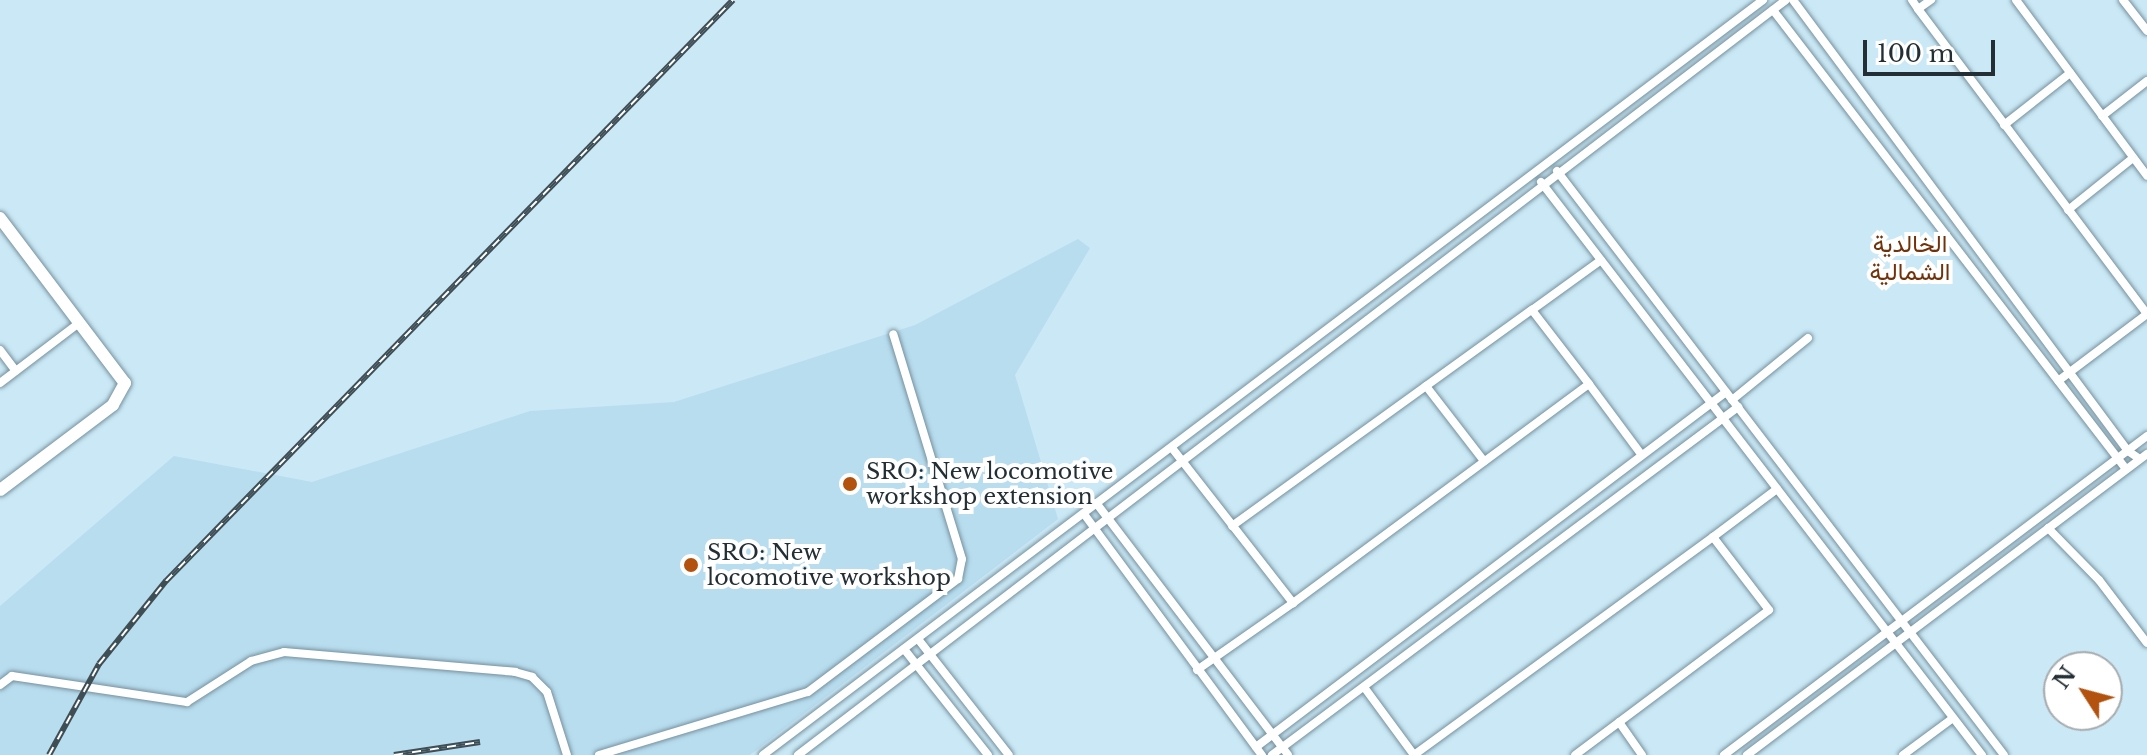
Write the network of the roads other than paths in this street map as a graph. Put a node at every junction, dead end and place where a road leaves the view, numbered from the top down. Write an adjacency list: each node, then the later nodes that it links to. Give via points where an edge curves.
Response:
1 (1763, 0): 16 (street)
2 (1786, 0): 9 (street)
3 (1793, 0): 31 (street)
4 (1912, 0): 8 (street)
5 (1931, 0): 8 (street)
6 (2016, 0): 11 (street)
7 (2123, 0): 10 (street)
8 (1918, 9): 14 (street)
9 (1773, 10): 17 (street); 32 (street)
10 (2147, 31)
11 (2070, 73): 13 (street); 14 (street)
12 (2147, 81): 13 (street)
13 (2102, 116): 15 (street)
14 (2004, 125): 21 (street)
15 (2133, 158): 19 (street); 21 (street)
16 (1551, 164): 17 (street); 18 (street)
17 (1559, 174): 20 (street); 36 (street)
18 (1535, 175): 20 (street); 40 (street)
19 (2147, 176)
20 (1543, 186): 23 (street); 46 (street)
21 (2068, 210): 25 (street)
22 (0, 218): 26 (street)
23 (1601, 260): 24 (street); 37 (street)
24 (1532, 310): 34 (street); 35 (street)
25 (2147, 314): 31 (street)
26 (79, 323): 30 (street); 49 (street, via 125,383 125,391)
27 (893, 334): 78 (street, via 962,559 958,579 808,692)
28 (1808, 338): 36 (street)
29 (0, 350): 30 (street)
30 (16, 371): 33 (street)
31 (2070, 372): 32 (street); 41 (street)
32 (2058, 381): 44 (street)
33 (0, 383)
34 (1589, 384): 42 (street); 45 (street)
35 (1426, 386): 45 (street); 53 (street)
36 (1732, 400): 37 (street); 38 (street); 58 (street)
37 (1710, 402): 38 (street); 42 (street)
38 (1722, 417): 48 (street); 70 (street)
39 (2147, 436): 41 (street)
40 (1172, 448): 46 (street); 50 (street)
41 (2128, 451): 43 (street); 44 (street)
42 (1641, 454): 73 (street)
43 (2144, 457): 47 (street)
44 (2118, 458): 47 (street); 58 (street)
45 (1484, 461): 57 (street)
46 (1182, 462): 52 (street); 53 (street)
47 (2126, 469): 54 (street)
48 (1777, 489): 56 (street); 60 (street)
49 (0, 490)
50 (1097, 504): 51 (street); 52 (street)
51 (1084, 514): 55 (street); 61 (street)
52 (1108, 519): 55 (street); 66 (street)
53 (1232, 526): 57 (street)
54 (2048, 528): 59 (street); 63 (street, via 2099,580)
55 (1094, 529): 65 (street); 68 (street)
56 (1713, 537): 72 (street, via 1769,610); 84 (street)
57 (1293, 603): 66 (street)
58 (1902, 622): 59 (street); 60 (street)
59 (1909, 631): 62 (street); 92 (street)
60 (1888, 633): 62 (street); 87 (street)
61 (918, 639): 64 (street); 65 (street)
62 (1895, 642): 71 (street); 74 (street)
63 (2147, 643)
64 (904, 649): 67 (street); 79 (street)
65 (930, 655): 67 (street); 82 (street)
66 (1215, 659): 68 (street); 73 (street)
67 (916, 665): 80 (street); 81 (street)
68 (1197, 670): 75 (street)
69 (0, 685): 77 (street, via 12,676 187,702 209,693 251,661 284,652 515,672 538,680 547,692)
70 (1364, 687): 76 (street); 84 (street)
71 (1953, 718): 90 (street); 91 (street)
72 (1619, 722): 85 (street); 86 (street)
73 (1272, 735): 75 (street); 76 (street)
74 (1758, 747): 88 (street); 89 (street)
75 (1259, 751)
76 (1285, 752): 83 (street)
77 (567, 755)
78 (599, 755)
79 (763, 755)
80 (798, 755)
81 (988, 755)
82 (1009, 755)
83 (1272, 755)
84 (1414, 755)
85 (1575, 755)
86 (1642, 755)
87 (1724, 755)
88 (1747, 755)
89 (1764, 755)
90 (1903, 755)
91 (1982, 755)
92 (2004, 755)

